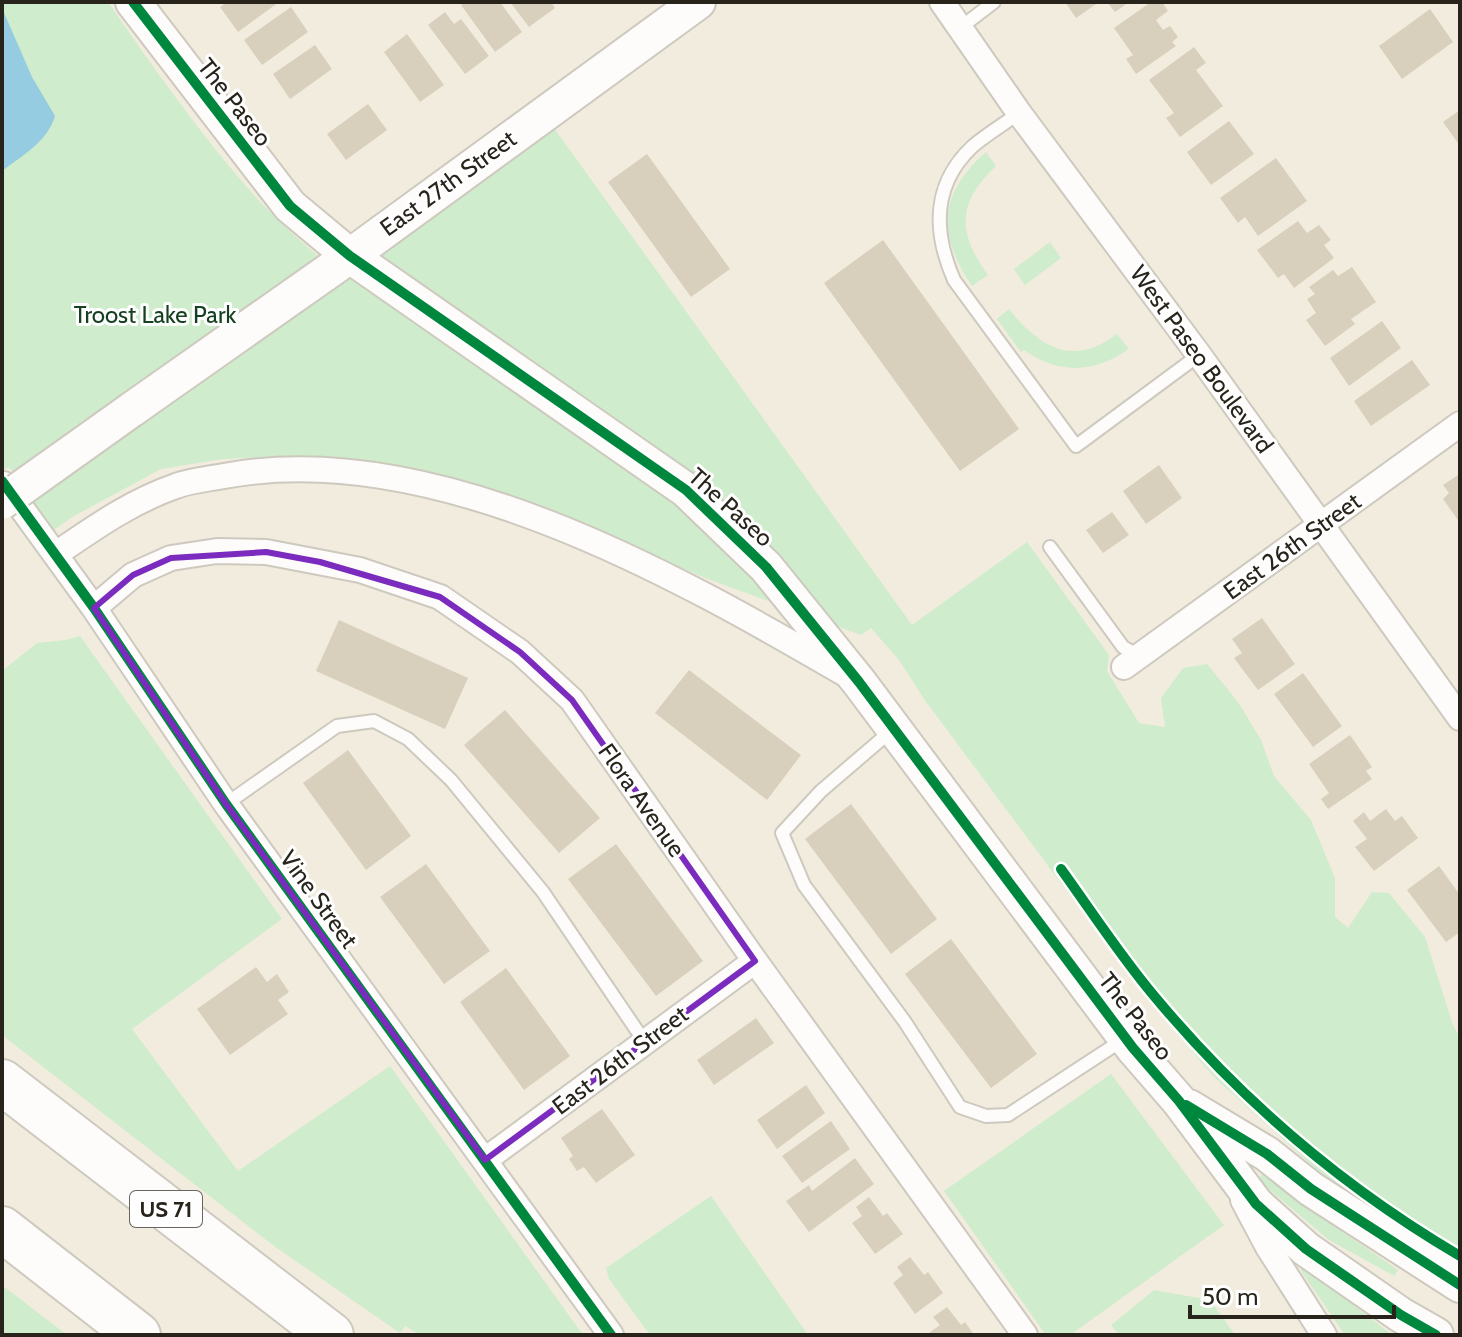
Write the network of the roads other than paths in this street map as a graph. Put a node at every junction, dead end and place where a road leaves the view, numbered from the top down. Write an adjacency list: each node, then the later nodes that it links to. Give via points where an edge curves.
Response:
1 (133, 2): 7 (main road, The Paseo, via 290,206)
2 (942, 2): 5 (street, West Paseo Boulevard)
3 (994, 2): 5 (lane)
4 (692, 3): 7 (main road, East 27th Street)
5 (960, 28): 6 (street, West Paseo Boulevard)
6 (1019, 113): 8 (street, West Paseo Boulevard); 8 (lane, via 973,146 958,165 939,209 942,254 954,280 1076,446)
7 (350, 256): 11 (main road, East 27th Street, bridge); 17 (main road, The Paseo, via 686,490 766,567)
8 (1199, 355): 12 (street, West Paseo Boulevard)
9 (1460, 424): 12 (street, East 26th Street)
10 (2, 481): 14 (street, Vine Street)
11 (2, 502)
12 (1322, 525): 16 (street, East 26th Street); 18 (street, West Paseo Boulevard)
13 (1050, 547): 16 (lane)
14 (56, 554): 15 (street, Vine Street); 17 (street, via 120,511 178,485 261,469 337,471 423,484 523,514 612,551 697,590)
15 (94, 608): 20 (street, Vine Street); 21 (street, Flora Avenue, via 133,575 171,558 217,551 266,552 347,567 440,597 520,652 572,700)
16 (1132, 661)
17 (859, 682): 19 (main road, The Paseo)
18 (1460, 718)
19 (894, 729): 22 (main road, The Paseo); 22 (lane, via 821,791 782,833 804,885 960,1107 986,1116 1008,1115)
20 (226, 804): 23 (lane, via 337,726 374,721 408,739 451,780 543,892); 26 (street, Vine Street)
21 (755, 961): 23 (street, East 26th Street); 33 (street, Flora Avenue)
22 (1125, 1037): 25 (main road, The Paseo)
23 (644, 1041): 26 (street, East 26th Street)
24 (2, 1082): 31 (highway, US 71)
25 (1179, 1101): 27 (main road, The Paseo); 29 (main road, The Paseo)
26 (485, 1160): 32 (street, Vine Street)
27 (1225, 1167): 34 (street); 35 (main road, The Paseo, via 1306,1249)
28 (2, 1229): 30 (highway)
29 (1460, 1285)
30 (138, 1335)
31 (331, 1335)
32 (611, 1335)
33 (1025, 1335)
34 (1324, 1335)
35 (1436, 1335)

